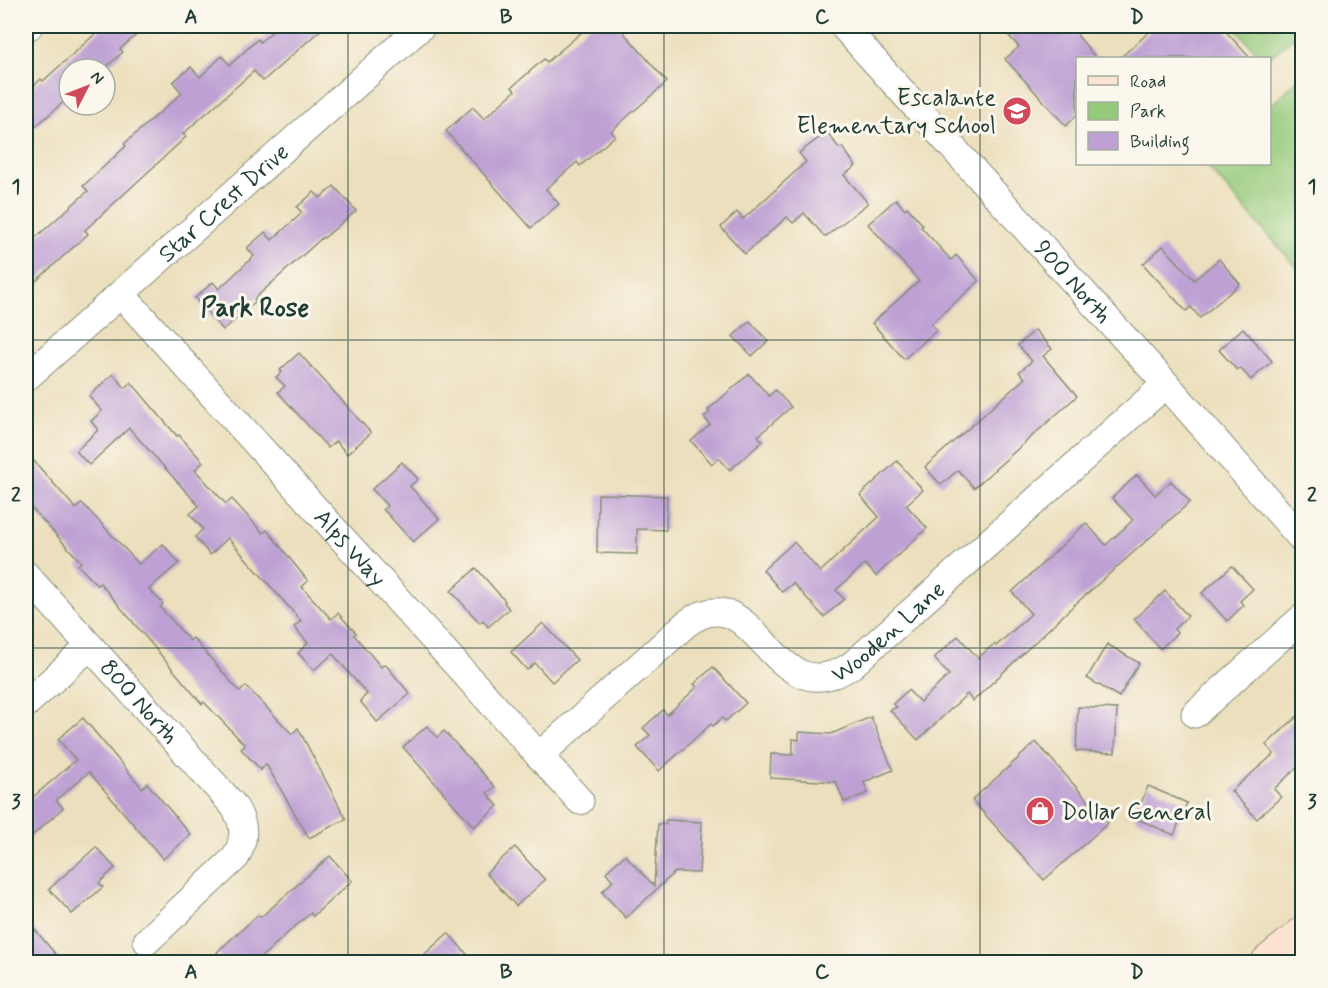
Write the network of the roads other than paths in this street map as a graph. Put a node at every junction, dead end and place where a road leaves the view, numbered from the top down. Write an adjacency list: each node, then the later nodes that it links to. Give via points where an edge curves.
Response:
1 (422, 26): 3 (street, Star Crest Drive)
2 (843, 26): 5 (street, 900 North)
3 (121, 294): 4 (street, Star Crest Drive); 12 (street, Alps Way)
4 (26, 378)
5 (1166, 384): 6 (street, 900 North); 12 (street, Wooden Lane, via 842,672 817,677 792,670 739,618 717,611 706,613 686,624)
6 (1302, 539)
7 (26, 575): 9 (street, 800 North)
8 (1302, 618): 11 (street)
9 (90, 646): 10 (street); 15 (street, 800 North, via 243,822 242,844 232,862)
10 (26, 704)
11 (1195, 714)
12 (539, 756): 13 (street, Alps Way)
13 (580, 801)
14 (1302, 934): 16 (main road)
15 (147, 941)
16 (1268, 963)

